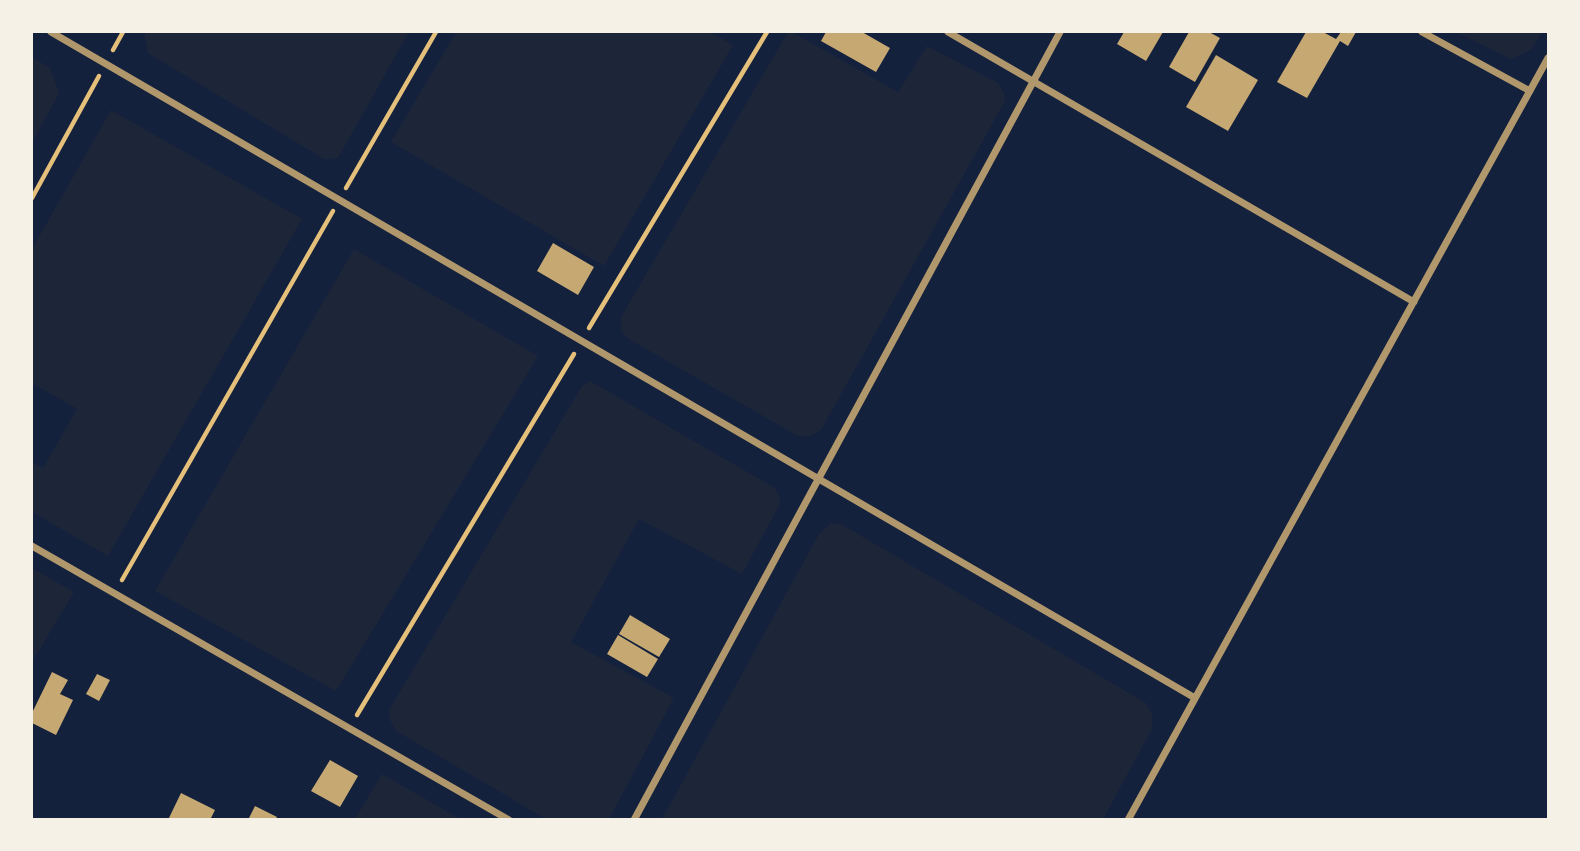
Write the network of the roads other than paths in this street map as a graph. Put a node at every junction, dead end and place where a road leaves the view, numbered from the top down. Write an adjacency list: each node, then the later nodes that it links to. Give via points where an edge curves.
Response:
1 (51, 32): 9 (street)
2 (948, 32): 6 (street)
3 (1060, 32): 6 (street)
4 (1422, 32): 7 (street)
5 (1549, 58): 7 (street)
6 (1033, 81): 8 (street); 9 (street)
7 (1530, 91): 8 (street)
8 (1414, 302): 11 (street)
9 (819, 479): 11 (street); 13 (street)
10 (32, 546): 12 (street)
11 (1195, 698): 14 (street)
12 (509, 820)
13 (634, 820)
14 (1128, 820)

